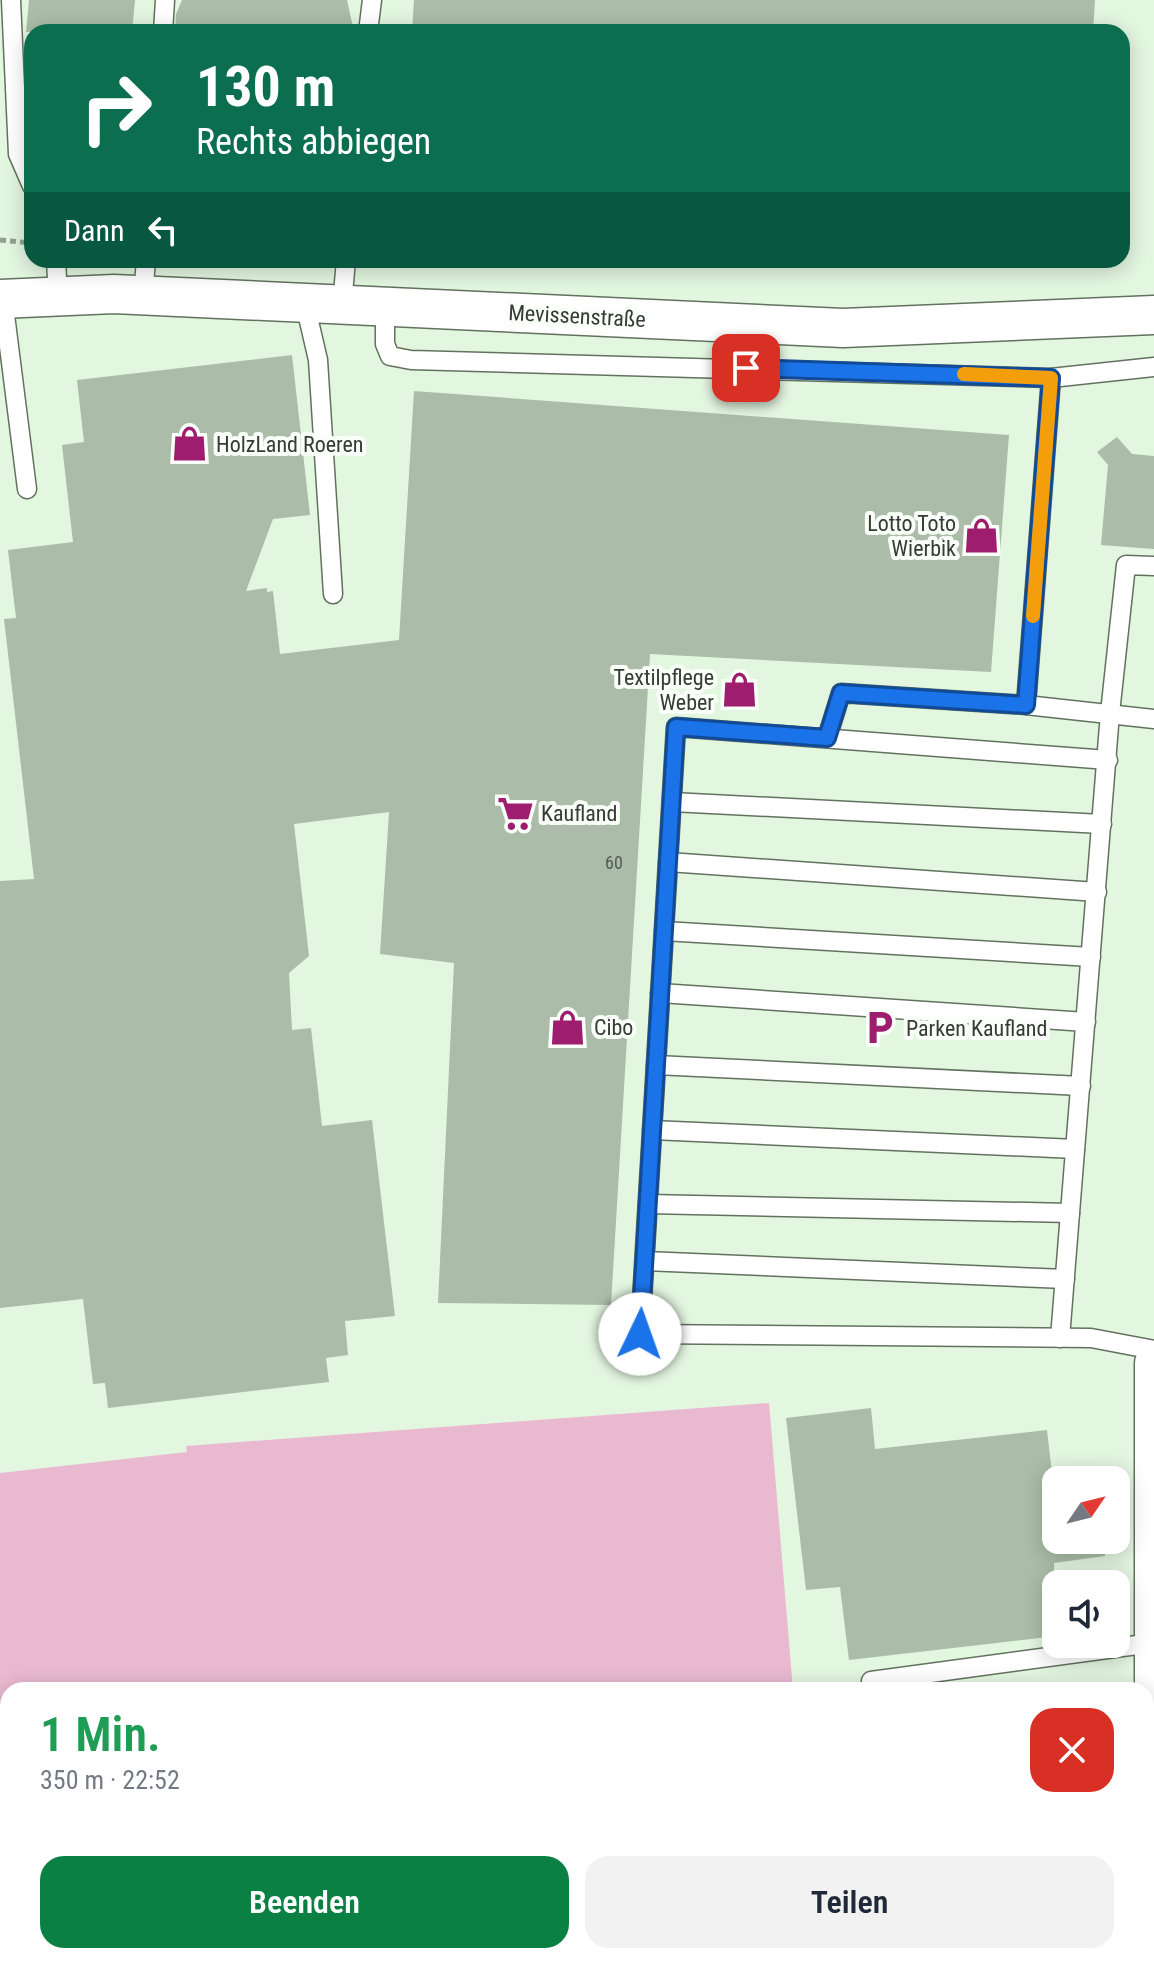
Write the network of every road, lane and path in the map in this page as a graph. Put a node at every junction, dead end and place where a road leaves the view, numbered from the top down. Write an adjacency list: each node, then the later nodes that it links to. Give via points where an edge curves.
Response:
1 (11, 0): 6 (lane, via 18,154)
2 (165, 0): 4 (lane)
3 (372, 0): 5 (lane)
4 (164, 24)
5 (369, 24)
6 (24, 168)
7 (0, 240): 8 (path)
8 (24, 242)
9 (342, 268): 13 (lane)
10 (57, 278): 11 (street, Mevissenstraße); 12 (street, Mevissenstraße)
11 (144, 278): 13 (street, Mevissenstraße)
12 (2, 299): 18 (lane)
13 (324, 304): 14 (street, Mevissenstraße); 20 (lane, via 318,360)
14 (385, 307): 15 (street, Mevissenstraße, via 843,328); 17 (lane, via 390,356 411,360)
15 (1154, 315)
16 (1154, 367): 17 (lane)
17 (1051, 378): 21 (lane)
18 (27, 489)
19 (1154, 566): 22 (lane, via 1126,565)
20 (333, 594)
21 (1026, 705): 22 (lane); 24 (lane, via 841,693)
22 (1110, 713): 23 (lane); 25 (lane)
23 (1154, 719)
24 (827, 738): 25 (lane); 26 (lane, via 676,727)
25 (1108, 760): 27 (lane)
26 (672, 802): 27 (lane); 28 (lane)
27 (1102, 824): 29 (lane)
28 (668, 862): 29 (lane); 30 (lane)
29 (1097, 892): 31 (lane)
30 (664, 931): 31 (lane); 32 (lane)
31 (1091, 957): 33 (lane)
32 (660, 993): 33 (lane); 34 (lane)
33 (1086, 1022): 35 (lane)
34 (656, 1065): 35 (lane); 36 (lane)
35 (1081, 1086): 37 (lane)
36 (652, 1130): 37 (lane); 38 (lane)
37 (1075, 1149): 39 (lane)
38 (648, 1204): 39 (lane); 40 (lane)
39 (1070, 1213): 41 (lane)
40 (645, 1261): 41 (lane); 42 (lane, via 640,1334)
41 (1065, 1279): 42 (lane)
42 (1060, 1338): 43 (lane)
43 (1154, 1350)
44 (1154, 1363): 45 (street)
45 (1152, 1643): 46 (lane); 47 (street)
46 (871, 1681)
47 (1152, 1682)

